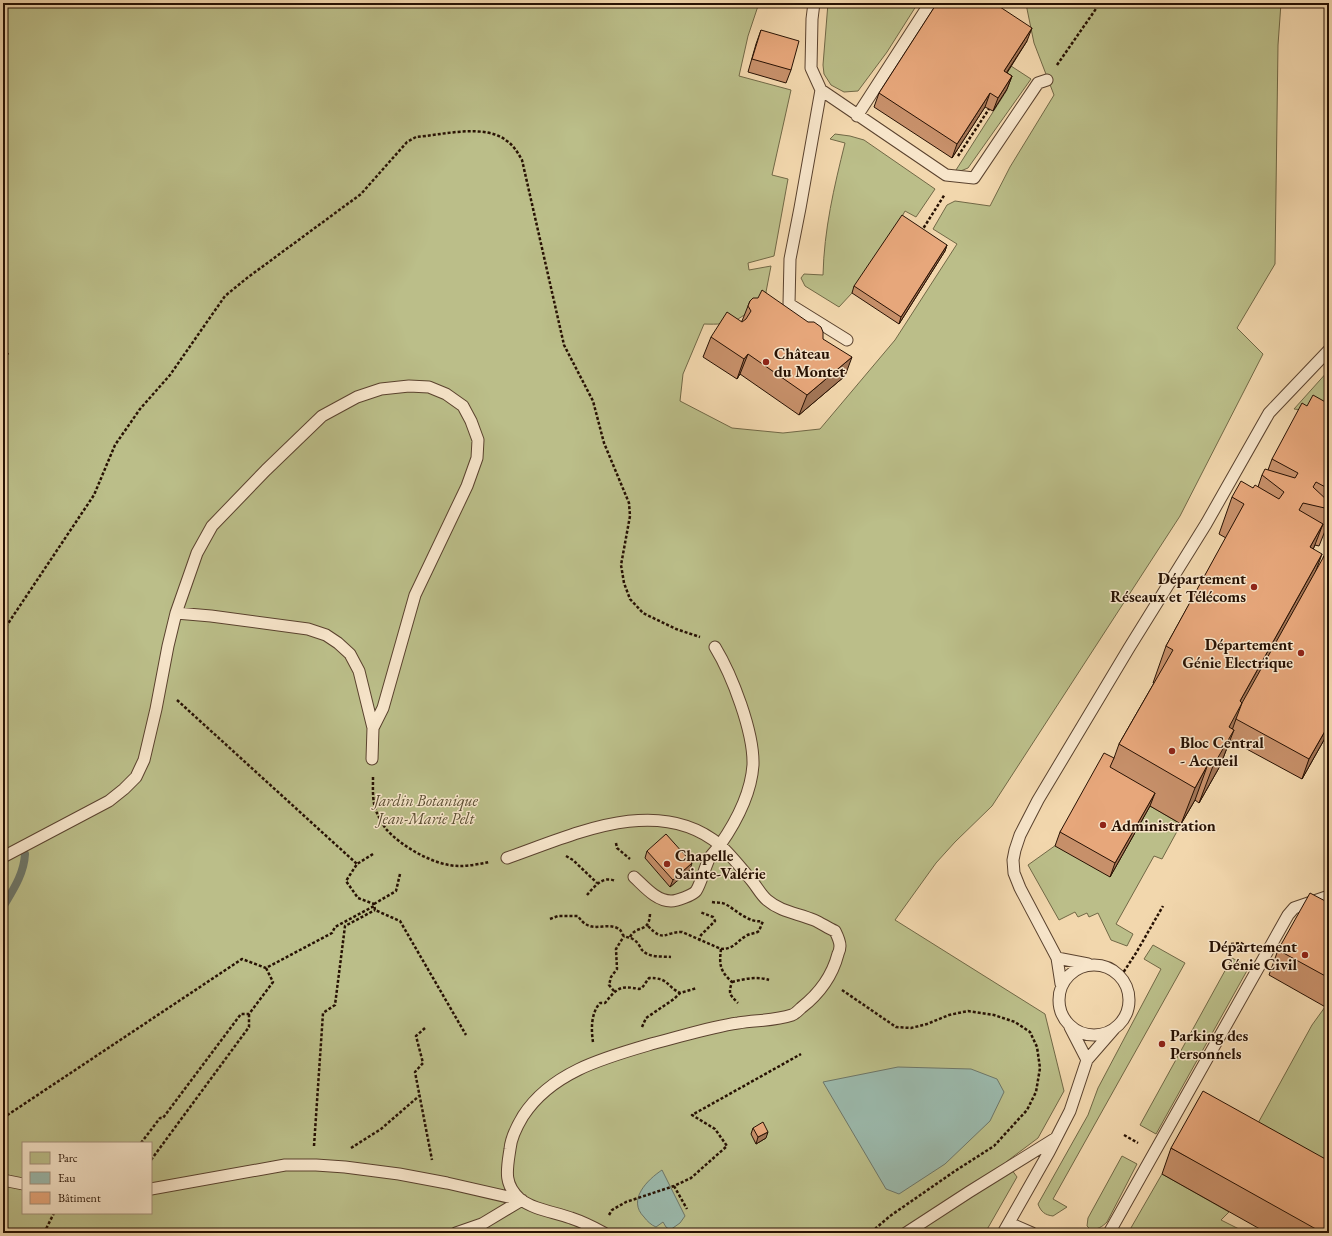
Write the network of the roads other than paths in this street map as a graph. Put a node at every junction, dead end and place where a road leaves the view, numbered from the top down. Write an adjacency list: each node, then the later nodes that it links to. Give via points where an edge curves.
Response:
1 (814, 3): 4 (lane, via 811,68)
2 (930, 3): 5 (lane)
3 (1047, 80): 5 (lane, via 1038,83 974,178 946,175)
4 (820, 90): 5 (lane); 6 (lane, via 790,259 789,304)
5 (857, 116)
6 (847, 340)
7 (1329, 350): 17 (lane, via 1268,413 1206,524 1038,800 1020,835 1014,850 1014,873)
8 (176, 613): 10 (lane, via 308,629 326,635 350,654 360,671); 10 (lane, via 197,553 212,526 322,416 357,397 381,389 429,387 446,394 463,406 471,421 478,440 477,458 467,486 415,595 385,702); 13 (lane, via 144,760 136,777 109,802)
9 (715, 648): 12 (lane, via 724,662 746,719 752,743 753,765 744,804)
10 (373, 728): 11 (lane)
11 (372, 759)
12 (720, 845): 14 (lane, via 696,829 671,821 647,819 590,829); 15 (lane, via 710,857 694,892 683,898 671,901 658,898); 27 (lane, via 766,900 783,911 813,920 835,931 840,945 836,962 827,980 811,1000 793,1015 696,1032 642,1047 569,1073 531,1103 510,1145 506,1169 508,1181 512,1191)
13 (3, 857)
14 (508, 858)
15 (634, 877)
16 (1329, 896): 34 (lane, via 1294,908 1288,915)
17 (1057, 958): 18 (lane); 19 (lane)
18 (1089, 964): 19 (lane, via 1068,975); 21 (lane, via 1111,969 1121,976 1127,987 1128,1010)
19 (1062, 984): 20 (lane, via 1058,995 1059,1007 1062,1017)
20 (1070, 1026): 21 (lane, via 1079,1033 1091,1035 1103,1034); 22 (lane)
21 (1114, 1029): 22 (lane)
22 (1087, 1060): 23 (lane, via 1070,1111)
23 (1056, 1138): 28 (lane); 31 (lane)
24 (3, 1180): 25 (lane)
25 (22, 1184)
26 (152, 1189): 27 (lane, via 285,1165 313,1165 345,1167 436,1181)
27 (522, 1200): 29 (lane, via 482,1224); 30 (lane, via 535,1207 588,1224)
28 (1008, 1223): 32 (lane); 33 (lane)
29 (456, 1233)
30 (603, 1233)
31 (906, 1233)
32 (1003, 1233)
33 (1032, 1233)
34 (1109, 1233)

